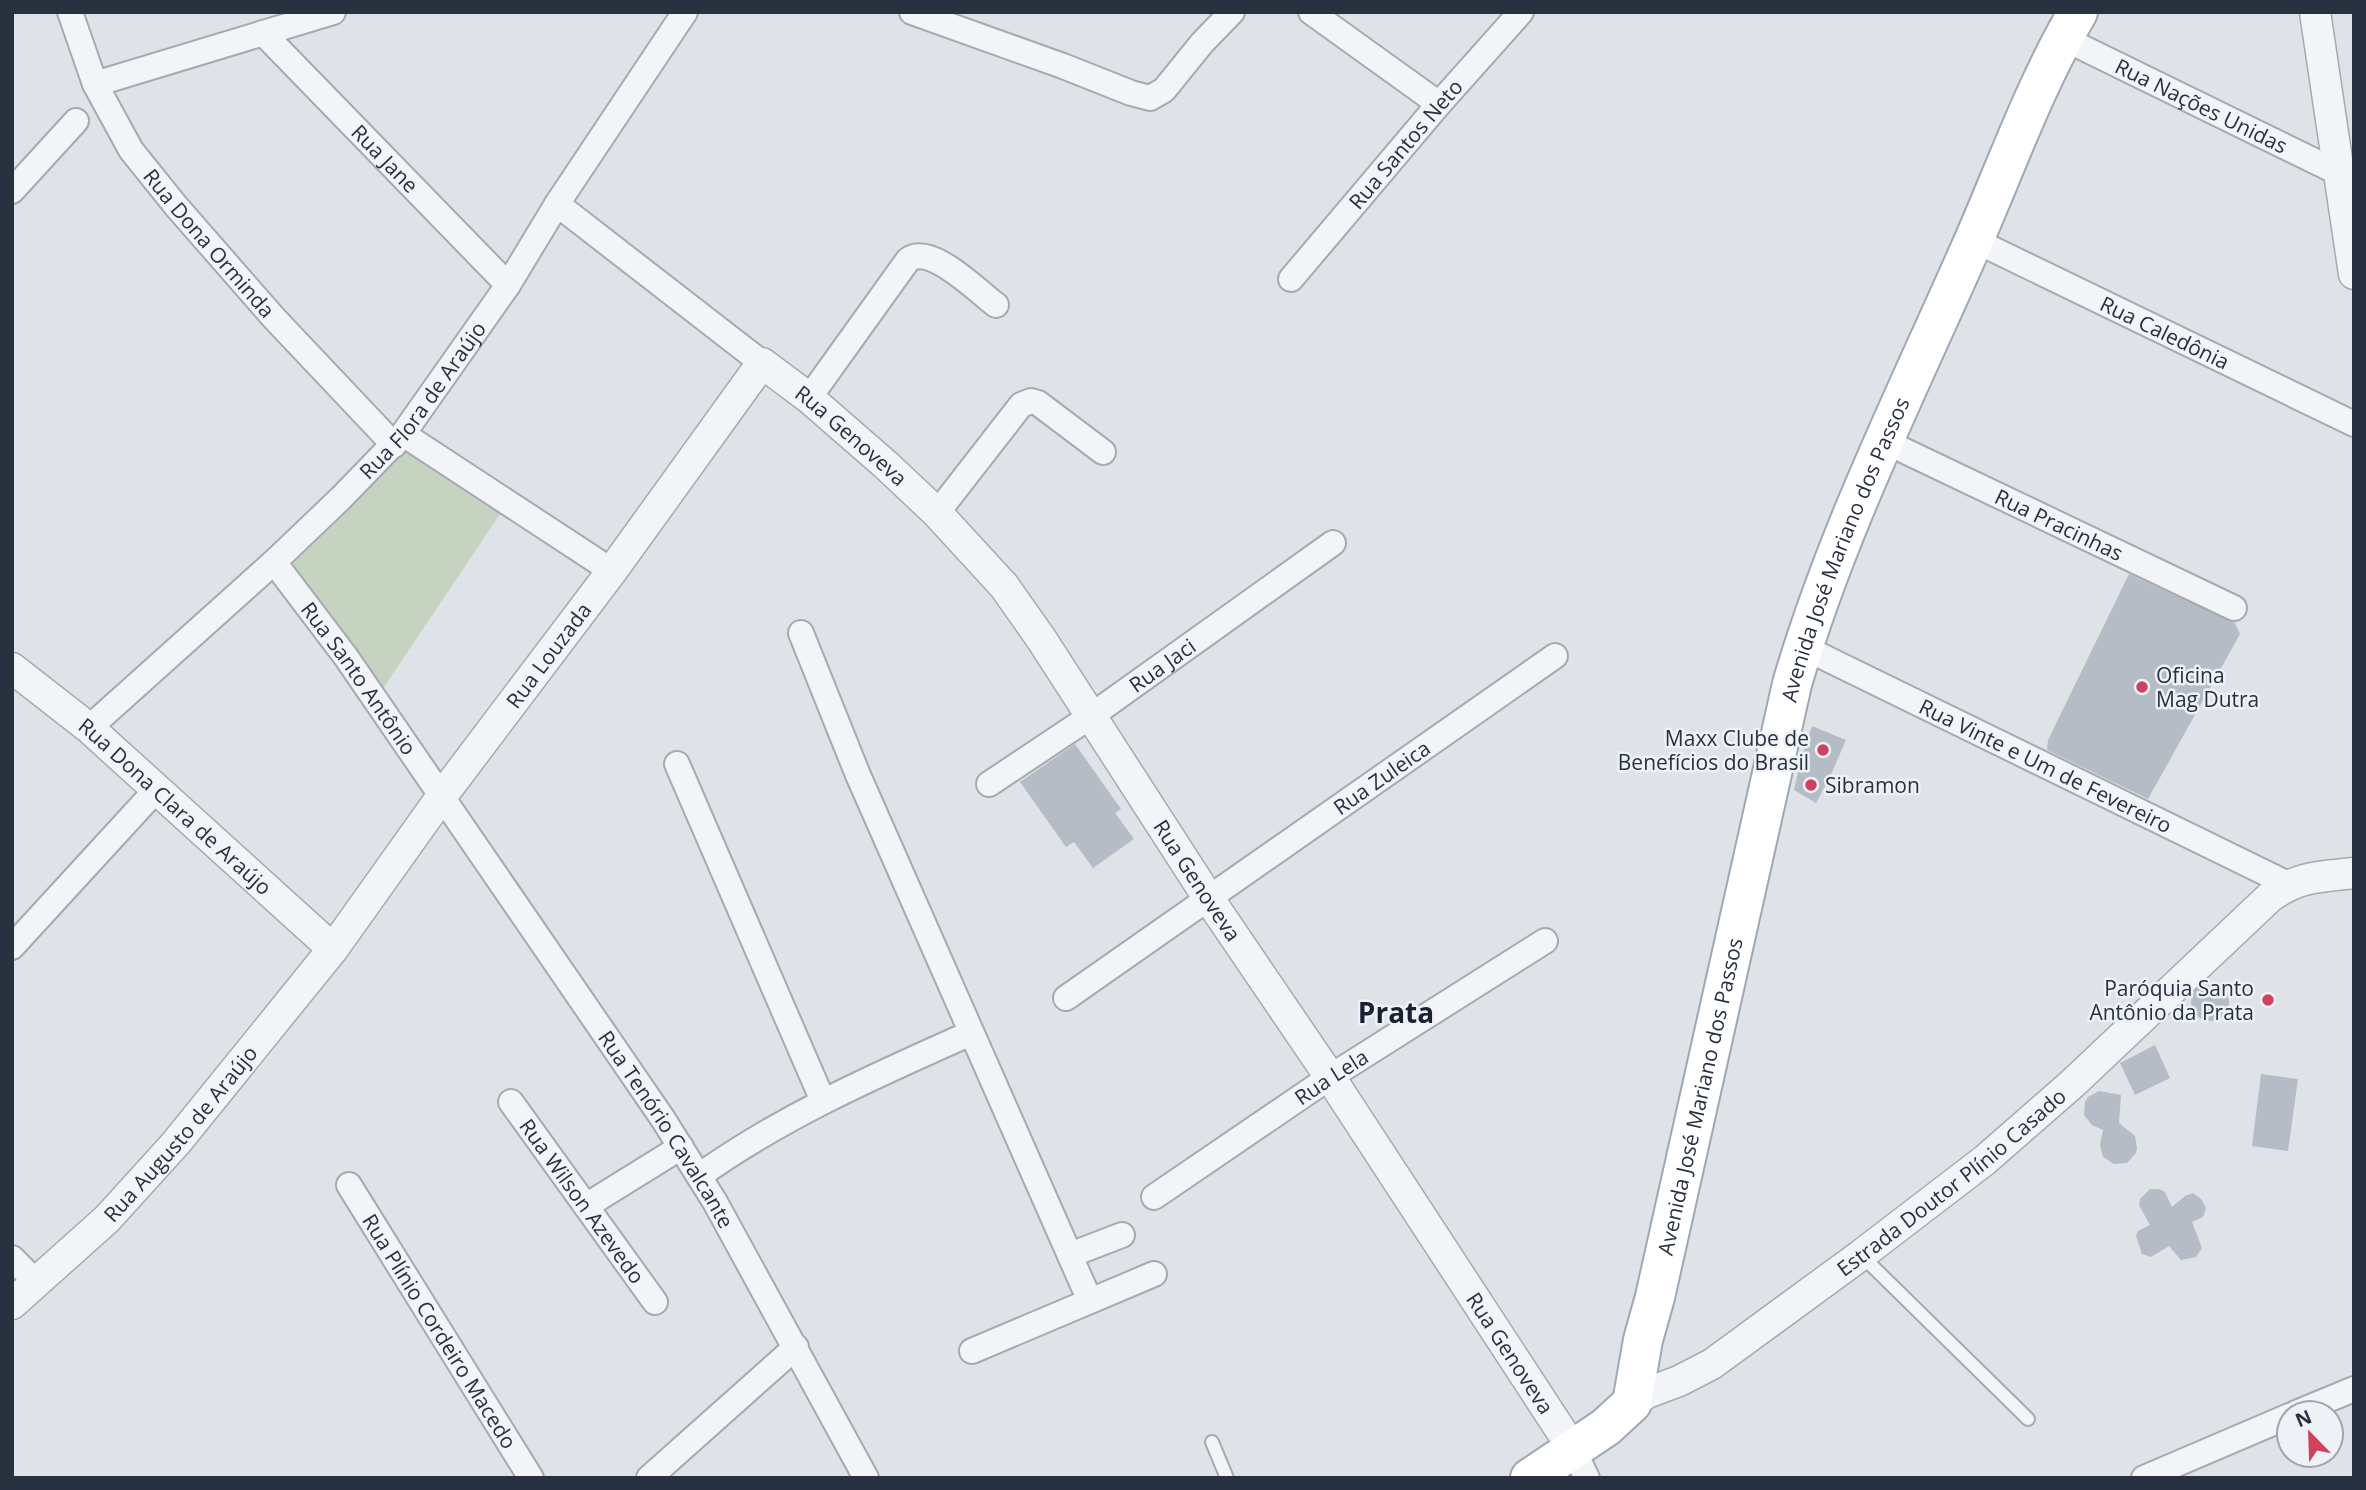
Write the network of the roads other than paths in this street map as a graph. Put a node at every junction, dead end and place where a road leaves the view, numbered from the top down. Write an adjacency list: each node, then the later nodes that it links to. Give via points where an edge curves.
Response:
1 (70, 12): 11 (street, Rua Dona Orminda)
2 (333, 12): 10 (street)
3 (685, 12): 16 (street, Rua Flora de Araújo)
4 (912, 12): 5 (street, via 1150,98 1164,90)
5 (1232, 12)
6 (1311, 12): 12 (street)
7 (1521, 12): 12 (street, Rua Santos Neto)
8 (2315, 12): 14 (street)
9 (2070, 25): 14 (street, Rua Nações Unidas); 17 (main road, Avenida José Mariano dos Passos)
10 (262, 33): 11 (street); 20 (street, Rua Jane)
11 (95, 84): 25 (street, Rua Dona Orminda, via 131,150 176,206 273,317)
12 (1439, 104): 19 (street, Rua Santos Neto)
13 (76, 121): 15 (street)
14 (2339, 173): 18 (street)
15 (12, 191)
16 (557, 204): 20 (street, Rua Flora de Araújo); 22 (street)
17 (1974, 240): 24 (street, Rua Caledônia); 26 (main road, Avenida José Mariano dos Passos)
18 (2354, 274)
19 (1292, 279)
20 (509, 285): 25 (street, Rua Flora de Araújo)
21 (996, 305): 23 (street, via 934,259 914,255)
22 (762, 363): 23 (street, Rua Genoveva); 31 (street, Rua Louzada)
23 (809, 398): 28 (street, Rua Genoveva)
24 (2354, 424)
25 (398, 439): 30 (street, Rua Flora de Araújo); 31 (street, Rua Dona Orminda)
26 (1884, 441): 32 (street, Rua Pracinhas); 34 (main road, Avenida José Mariano dos Passos, via 1813,612)
27 (1103, 452): 28 (street, via 1038,403 1026,402)
28 (937, 513): 37 (street, Rua Genoveva, via 1004,586)
29 (1333, 543): 37 (street, Rua Jaci)
30 (274, 562): 38 (street, Rua Flora de Araújo); 42 (street, Rua Santo Antônio)
31 (612, 571): 42 (street, Rua Louzada)
32 (2234, 608)
33 (801, 633): 50 (street)
34 (1803, 647): 44 (street, Rua Vinte e Um de Fevereiro); 72 (main road, Avenida José Mariano dos Passos)
35 (1555, 656): 45 (street, Rua Zuleica)
36 (12, 668): 38 (street, Rua Dona Clara de Araújo)
37 (1091, 716): 40 (street, Rua Jaci); 45 (street, Rua Genoveva)
38 (89, 728): 41 (street, Rua Dona Clara de Araújo)
39 (677, 764): 52 (street)
40 (989, 784)
41 (157, 789): 47 (street); 48 (street, Rua Dona Clara de Araújo)
42 (442, 796): 48 (street, Rua Louzada); 54 (street, Rua Tenório Cavalcante)
43 (2354, 873): 44 (street, Estrada Doutor Plínio Casado)
44 (2288, 884): 61 (street, Estrada Doutor Plínio Casado, via 2073,1084 1985,1160)
45 (1209, 899): 49 (street, Rua Zuleica); 51 (street, Rua Genoveva)
46 (1545, 941): 51 (street, Rua Lela)
47 (14, 944)
48 (333, 949): 64 (street, Rua Augusto de Araújo, via 176,1143 107,1219)
49 (1066, 998)
50 (971, 1033): 52 (street); 60 (street)
51 (1329, 1077): 57 (street, Rua Lela); 76 (street, Rua Genoveva)
52 (823, 1101): 55 (street)
53 (511, 1102): 58 (street, Rua Wilson Azevedo)
54 (681, 1147): 55 (street, Rua Tenório Cavalcante); 58 (street)
55 (699, 1176): 68 (street, Rua Tenório Cavalcante)
56 (349, 1185): 77 (street, Rua Plínio Cordeiro Macedo)
57 (1154, 1197)
58 (586, 1206): 66 (street, Rua Wilson Azevedo)
59 (1122, 1235): 60 (street)
60 (1070, 1255): 65 (street)
61 (1861, 1255): 72 (street, Estrada Doutor Plínio Casado, via 1712,1364); 73 (lane)
62 (12, 1258): 64 (street)
63 (1154, 1274): 65 (street)
64 (36, 1282): 67 (street, Rua Augusto de Araújo)
65 (1090, 1301): 69 (street)
66 (655, 1302)
67 (12, 1304)
68 (796, 1347): 78 (street); 79 (street, Rua Tenório Cavalcante)
69 (972, 1351)
70 (2354, 1389): 71 (street)
71 (2330, 1399)
72 (1632, 1403): 76 (main road, Estrada Doutor Plínio Casado, via 1605,1427)
73 (2028, 1419)
74 (2275, 1422): 82 (street)
75 (1212, 1442): 80 (lane)
76 (1580, 1464): 81 (main road, Estrada Doutor Plínio Casado)
77 (530, 1478)
78 (649, 1478)
79 (866, 1478)
80 (1227, 1478)
81 (1530, 1478)
82 (2144, 1478)

